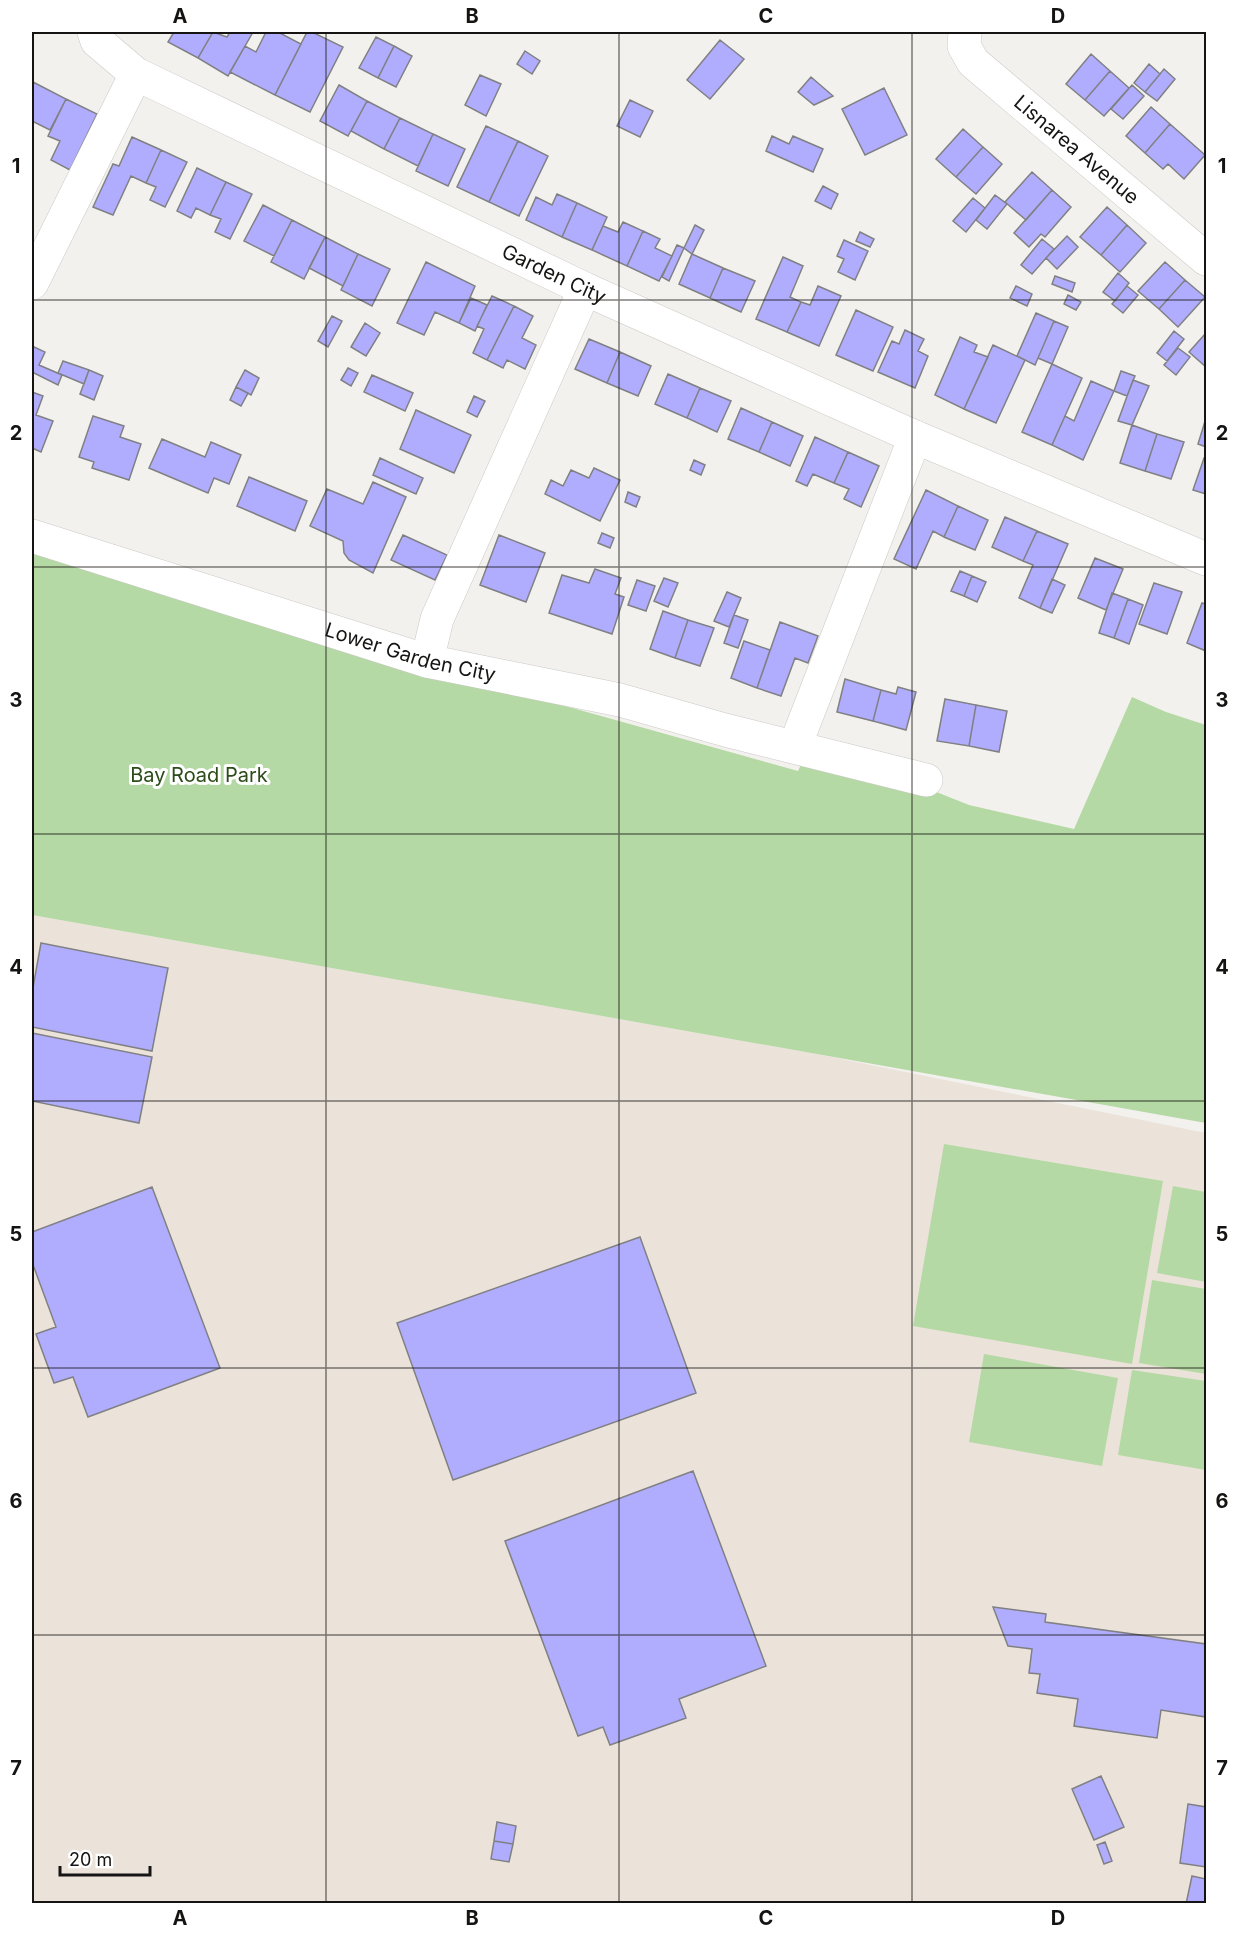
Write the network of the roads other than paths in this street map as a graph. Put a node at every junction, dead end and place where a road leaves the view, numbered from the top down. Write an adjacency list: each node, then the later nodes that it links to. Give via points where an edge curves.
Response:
1 (94, 32): 3 (street, Garden City, via 97,41)
2 (965, 32): 4 (street, Lisnarea Avenue, via 964,46 973,62)
3 (136, 74): 5 (street); 6 (street, Garden City)
4 (1206, 259)
5 (32, 283)
6 (585, 289): 7 (street, Garden City); 10 (street, via 437,619)
7 (915, 437): 9 (street, Garden City); 11 (street)
8 (32, 536): 10 (street, Lower Garden City)
9 (1206, 559)
10 (427, 660): 11 (street, Lower Garden City, via 620,700)
11 (795, 746): 12 (street, Lower Garden City)
12 (926, 780)

